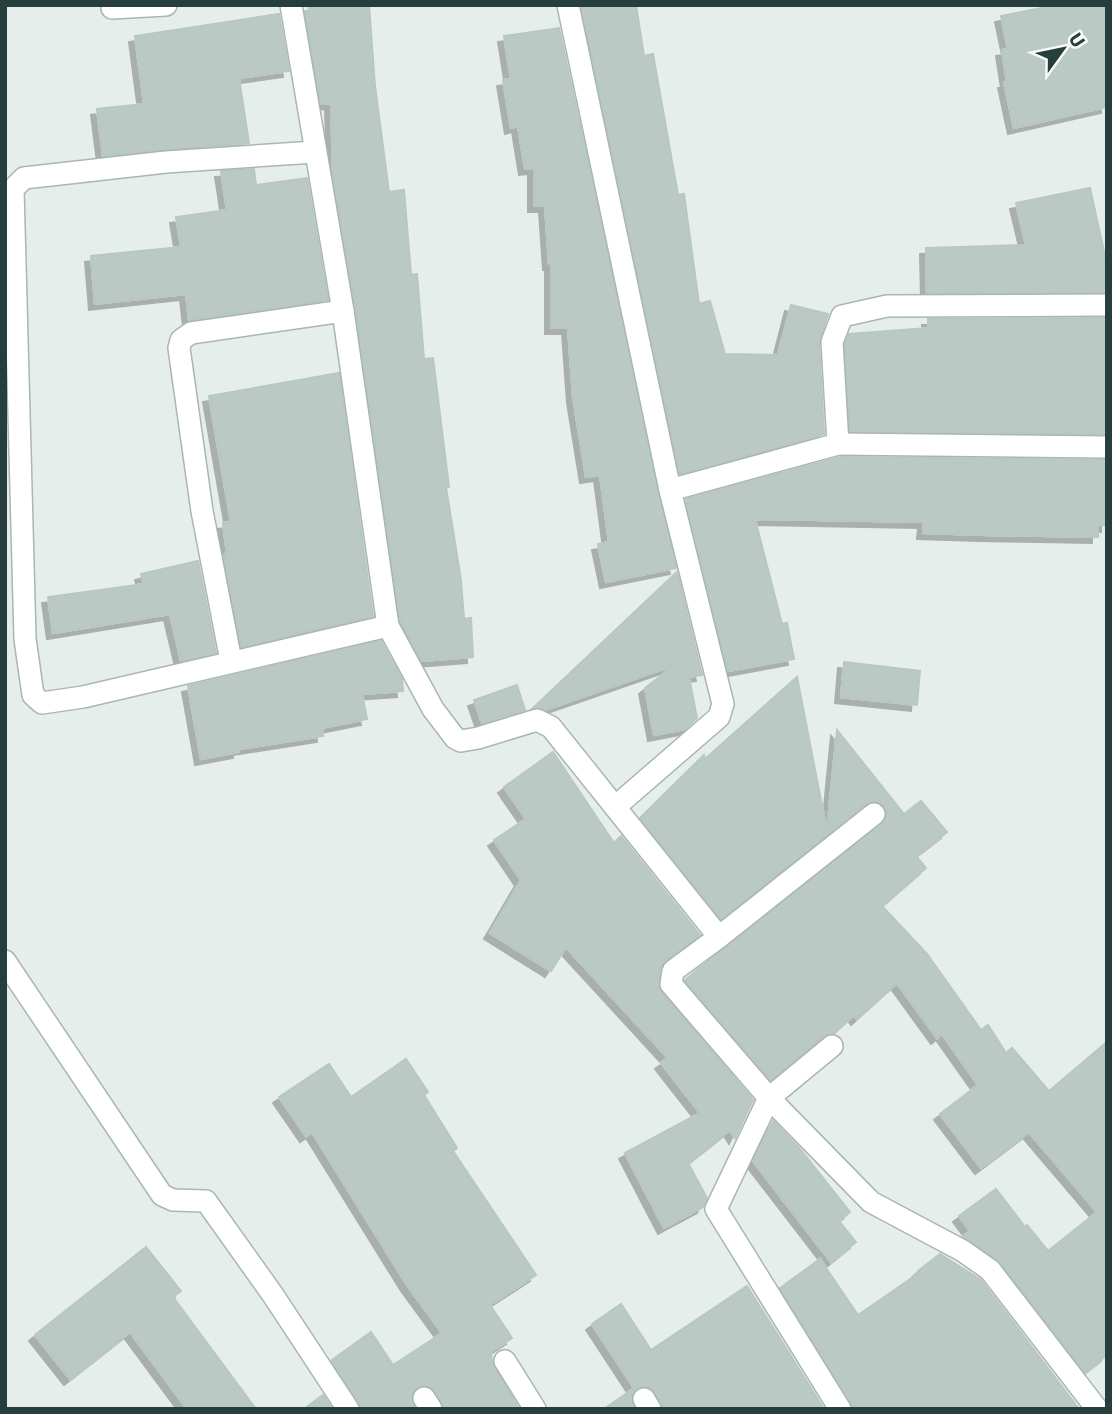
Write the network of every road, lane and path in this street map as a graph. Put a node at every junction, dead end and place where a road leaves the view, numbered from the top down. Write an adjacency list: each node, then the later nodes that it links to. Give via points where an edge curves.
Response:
1 (166, 5): 4 (street)
2 (291, 5): 5 (street)
3 (568, 5): 10 (street)
4 (112, 8)
5 (315, 152): 7 (street); 12 (street, via 32,177 13,189 25,639 33,695 42,704 83,697)
6 (1107, 305): 8 (street, via 887,306 842,316 832,342)
7 (343, 311): 11 (street); 12 (street, via 191,333 181,340 202,510)
8 (838, 444): 9 (street); 10 (street)
9 (1107, 447)
10 (670, 490): 13 (street, via 723,704 719,717)
11 (388, 626): 12 (street); 13 (street, via 433,709 455,738 478,738 542,721)
12 (231, 661)
13 (615, 807): 15 (street)
14 (874, 814): 15 (street)
15 (719, 937): 18 (street, via 673,971 671,984)
16 (5, 961): 20 (street, via 162,1195 206,1201)
17 (832, 1046): 18 (street)
18 (769, 1098): 22 (street, via 716,1209); 23 (street, via 871,1202 990,1270)
19 (505, 1362): 21 (street)
20 (348, 1409)
21 (535, 1409)
22 (840, 1409)
23 (1097, 1409)

